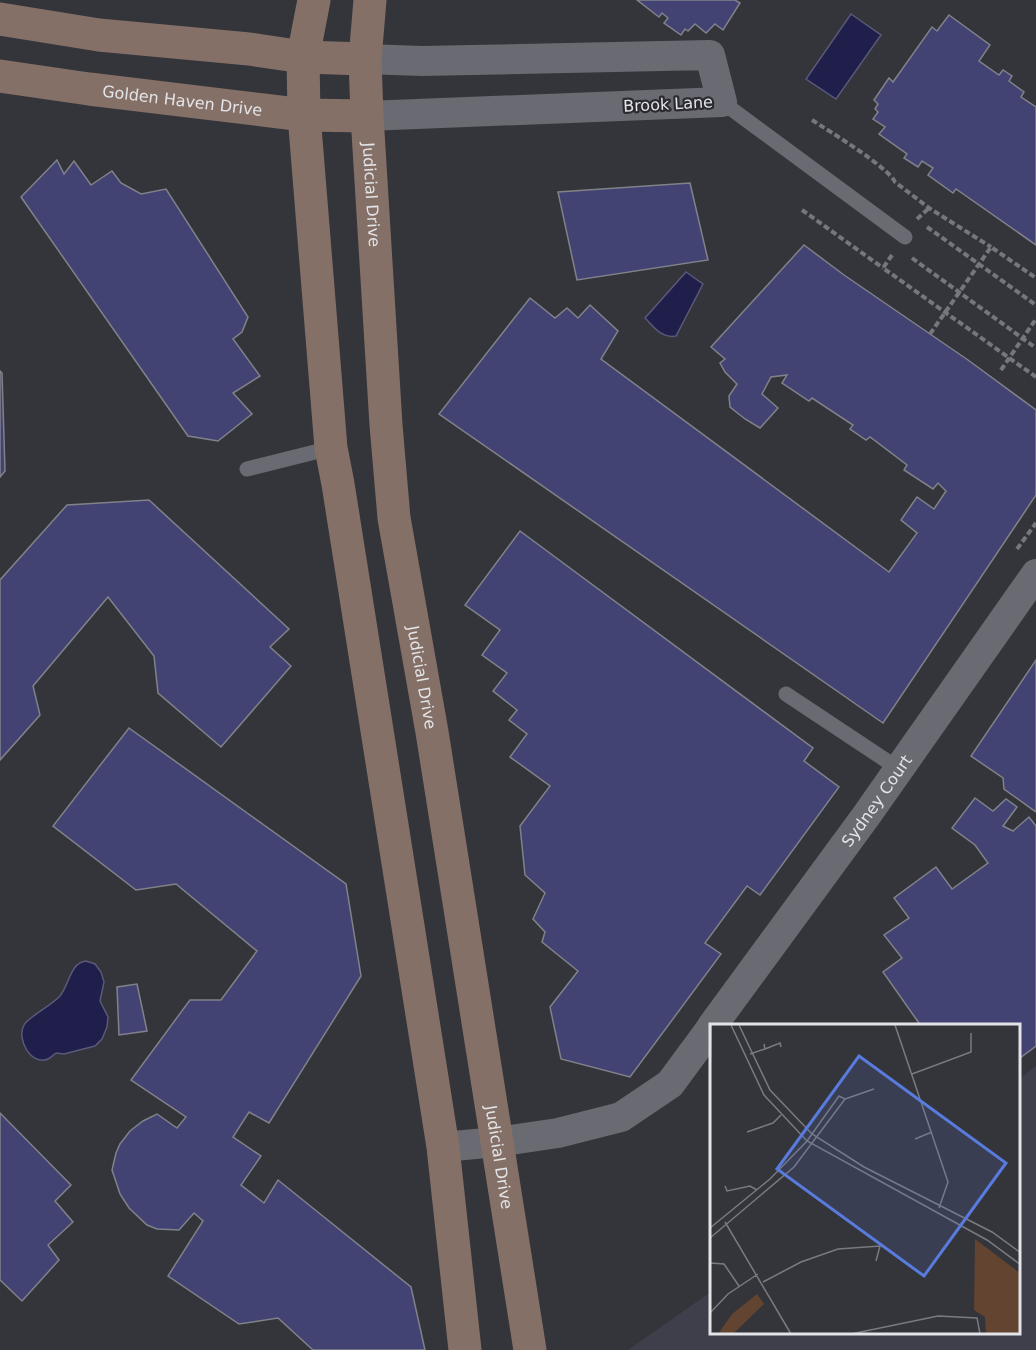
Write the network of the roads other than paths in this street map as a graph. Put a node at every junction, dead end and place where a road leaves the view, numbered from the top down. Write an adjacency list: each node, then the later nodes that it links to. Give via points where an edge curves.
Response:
1 (314, 0): 4 (street)
2 (370, 0): 5 (street, Judicial Drive)
3 (0, 19): 4 (street, via 99,35)
4 (303, 57): 5 (street); 8 (street)
5 (365, 59): 7 (street, Brook Lane, via 710,55); 9 (street, Judicial Drive)
6 (0, 76): 8 (street, Golden Haven Drive)
7 (722, 102): 9 (street, Brook Lane); 10 (lane)
8 (304, 114): 9 (street, Golden Haven Drive); 11 (street)
9 (367, 116): 18 (street, Judicial Drive, via 394,518)
10 (901, 242)
11 (331, 448): 12 (lane); 19 (street)
12 (247, 469)
13 (1036, 574): 15 (street, Sydney Court)
14 (786, 694): 15 (lane)
15 (899, 769): 16 (street, Sydney Court)
16 (713, 1024)
17 (710, 1029): 18 (street, Sydney Court, via 670,1084 621,1117 558,1133)
18 (497, 1142): 19 (street, Sydney Court); 21 (street, Judicial Drive)
19 (443, 1147): 20 (street)
20 (465, 1350)
21 (530, 1350)

